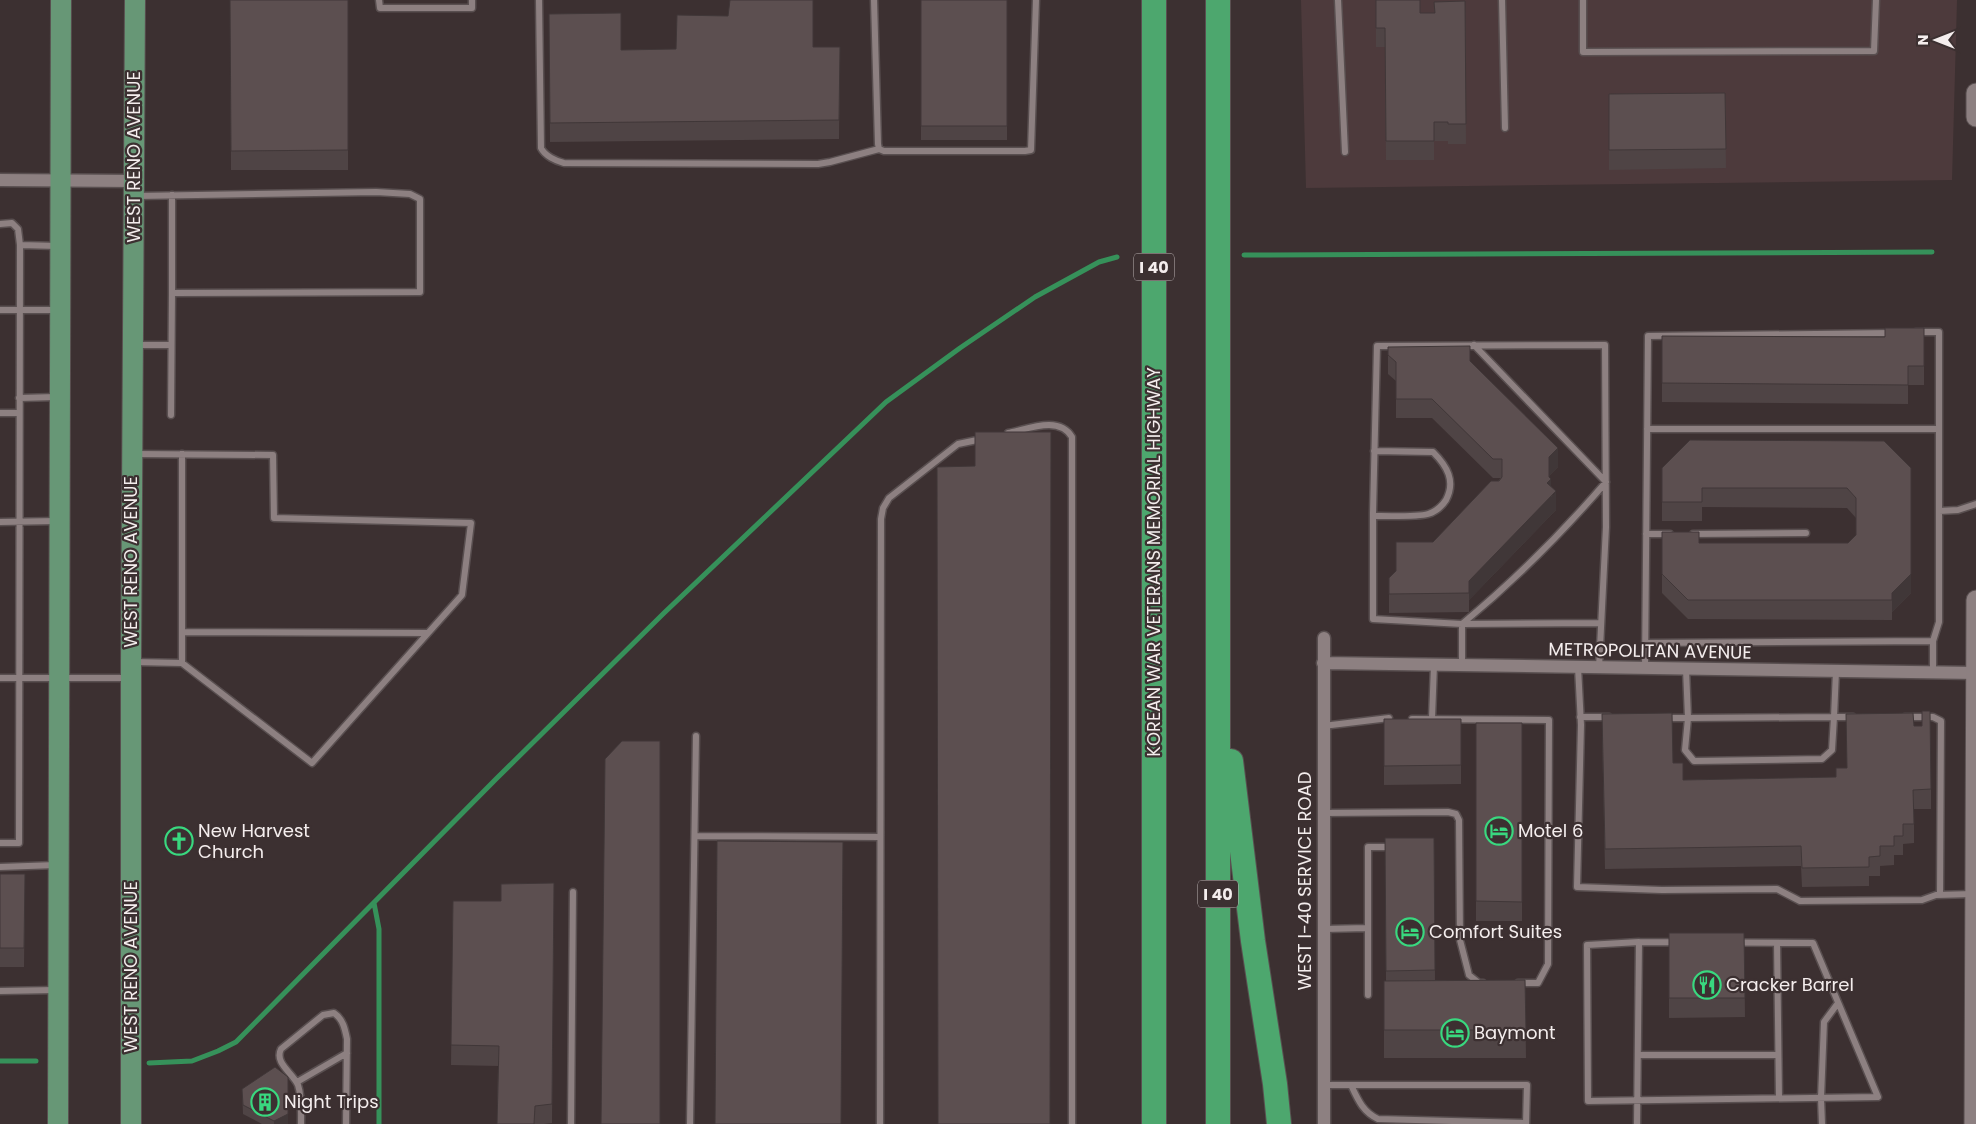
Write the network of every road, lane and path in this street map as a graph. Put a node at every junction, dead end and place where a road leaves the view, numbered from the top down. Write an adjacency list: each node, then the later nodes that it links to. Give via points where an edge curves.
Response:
1 (61, 0): 20 (main road)
2 (135, 0): 21 (main road, WEST RENO AVENUE)
3 (379, 0): 4 (lane, via 380,8 472,8)
4 (472, 0)
5 (539, 0): 17 (lane, via 541,148 558,161 818,164)
6 (874, 0): 17 (lane)
7 (1036, 0): 17 (lane, via 1031,150)
8 (1154, 0): 132 (highway, KOREAN WAR VETERANS MEMORIAL HIGHWAY / I 40)
9 (1218, 0): 68 (highway, I 40)
10 (1338, 0): 18 (lane)
11 (1502, 0): 16 (lane)
12 (1583, 0): 13 (lane, via 1583,52 1874,51)
13 (1876, 0)
14 (1976, 93): 15 (street)
15 (1976, 117)
16 (1505, 128)
17 (879, 149)
18 (1345, 152)
19 (0, 180): 20 (street)
20 (61, 180): 21 (street); 25 (main road)
21 (134, 188): 22 (lane); 33 (main road, WEST RENO AVENUE)
22 (172, 195): 26 (lane); 26 (lane, via 376,192 410,194 420,199 420,292)
23 (0, 224): 24 (lane, via 12,223 18,229)
24 (20, 245): 25 (lane); 28 (lane)
25 (61, 246): 29 (main road)
26 (172, 293): 32 (lane)
27 (0, 310): 28 (lane)
28 (20, 310): 29 (lane); 36 (lane)
29 (60, 310): 35 (main road)
30 (1910, 332): 41 (lane, via 1939,332)
31 (1900, 333): 40 (lane, via 1648,336)
32 (171, 345): 33 (lane); 39 (lane)
33 (133, 346): 45 (main road, WEST RENO AVENUE)
34 (1474, 346): 44 (lane, via 1377,346); 47 (lane); 47 (lane, via 1605,345)
35 (60, 397): 36 (lane); 51 (main road)
36 (19, 398): 38 (lane)
37 (0, 413): 38 (lane)
38 (19, 413): 53 (lane)
39 (171, 415)
40 (1647, 429): 41 (lane); 55 (lane)
41 (1939, 429): 49 (lane)
42 (1004, 434): 131 (lane, via 1054,425 1064,428 1072,437)
43 (985, 438): 96 (lane, via 958,444 890,498 883,508 880,534)
44 (1374, 451): 50 (lane); 50 (lane, via 1433,452 1450,476 1451,491 1442,506 1428,514)
45 (132, 454): 46 (lane); 75 (main road, WEST RENO AVENUE)
46 (182, 454): 61 (lane); 62 (lane, via 273,455 274,518 471,523 462,595)
47 (1606, 482): 59 (lane); 60 (lane, via 1581,512)
48 (1976, 504): 49 (lane, via 1958,510)
49 (1939, 511): 64 (lane, via 1939,622)
50 (1373, 516): 60 (lane, via 1373,619)
51 (60, 521): 53 (lane); 79 (main road)
52 (0, 522): 53 (lane)
53 (19, 522): 81 (lane)
54 (1806, 533): 57 (lane)
55 (1646, 534): 56 (lane); 65 (lane)
56 (1674, 534)
57 (1684, 534)
58 (1976, 600): 78 (street)
59 (1601, 623): 60 (lane); 72 (lane)
60 (1462, 624): 70 (lane)
61 (182, 632): 62 (lane); 66 (lane)
62 (427, 634): 66 (lane, via 312,763)
63 (1324, 638): 67 (street, WEST I-40 SERVICE ROAD)
64 (1933, 641): 65 (lane); 77 (lane)
65 (1646, 643): 73 (lane)
66 (182, 663): 75 (lane)
67 (1323, 663): 69 (street, METROPOLITAN AVENUE); 92 (street, WEST I-40 SERVICE ROAD)
68 (1218, 665): 133 (highway, I 40); 134 (highway)
69 (1434, 665): 70 (street, METROPOLITAN AVENUE); 87 (lane)
70 (1462, 666): 71 (street, METROPOLITAN AVENUE)
71 (1578, 667): 72 (street, METROPOLITAN AVENUE); 82 (lane)
72 (1599, 668): 73 (street, METROPOLITAN AVENUE)
73 (1645, 668): 74 (street, METROPOLITAN AVENUE)
74 (1686, 669): 76 (street, METROPOLITAN AVENUE); 90 (lane)
75 (131, 670): 79 (lane); 125 (main road, WEST RENO AVENUE)
76 (1836, 671): 77 (street, METROPOLITAN AVENUE); 83 (lane)
77 (1932, 672): 78 (street, METROPOLITAN AVENUE)
78 (1975, 673): 102 (street)
79 (60, 677): 81 (lane); 99 (main road)
80 (0, 678): 81 (lane)
81 (18, 678): 97 (lane, via 19,843)
82 (1580, 717): 88 (lane); 103 (lane, via 1577,887 1662,890 1777,888 1800,901 1922,900)
83 (1834, 717): 84 (lane); 90 (lane); 90 (lane, via 1832,750 1822,759 1694,761 1686,750)
84 (1863, 717)
85 (1893, 717): 103 (lane, via 1933,717 1942,721)
86 (1389, 718): 92 (lane)
87 (1432, 718): 91 (lane); 109 (lane, via 1549,720 1548,964 1538,983)
88 (1619, 718)
89 (1658, 718): 90 (lane)
90 (1688, 718)
91 (1412, 719)
92 (1323, 726): 94 (street, WEST I-40 SERVICE ROAD)
93 (696, 736): 95 (lane)
94 (1323, 813): 105 (street, WEST I-40 SERVICE ROAD); 108 (lane, via 1456,814 1459,820 1460,940 1469,975 1479,983)
95 (695, 836): 96 (lane); 129 (lane)
96 (880, 837): 130 (lane)
97 (0, 842)
98 (1396, 847): 104 (lane, via 1368,848)
99 (59, 865): 100 (lane); 110 (main road)
100 (0, 867)
101 (573, 892): 128 (lane)
102 (1974, 894): 103 (lane); 138 (street)
103 (1940, 895)
104 (1367, 928): 105 (lane); 112 (lane)
105 (1323, 929): 118 (street, WEST I-40 SERVICE ROAD)
106 (1640, 942): 107 (lane); 115 (lane); 122 (lane, via 1587,945 1588,1101)
107 (1777, 942): 113 (lane, via 1813,943); 116 (lane)
108 (1489, 983)
109 (1508, 983)
110 (59, 990): 111 (lane); 124 (main road)
111 (0, 991)
112 (1368, 994)
113 (1838, 1003): 121 (lane, via 1824,1022); 121 (lane, via 1878,1097)
114 (347, 1053): 117 (lane); 117 (lane, via 345,1028 338,1016 323,1014 279,1053 279,1058); 127 (lane)
115 (1638, 1055): 116 (lane); 122 (lane)
116 (1778, 1055): 120 (lane)
117 (297, 1082): 126 (lane)
118 (1322, 1085): 119 (lane); 135 (street, WEST I-40 SERVICE ROAD)
119 (1351, 1085): 123 (lane, via 1361,1106 1378,1119); 123 (lane, via 1527,1085)
120 (1778, 1098): 121 (lane); 122 (lane)
121 (1821, 1098): 137 (lane)
122 (1637, 1100): 136 (lane)
123 (1526, 1123)
124 (58, 1124)
125 (131, 1124)
126 (301, 1124)
127 (346, 1124)
128 (571, 1124)
129 (690, 1124)
130 (880, 1124)
131 (1072, 1124)
132 (1154, 1124)
133 (1218, 1124)
134 (1279, 1124)
135 (1324, 1124)
136 (1637, 1124)
137 (1822, 1124)
138 (1974, 1124)

